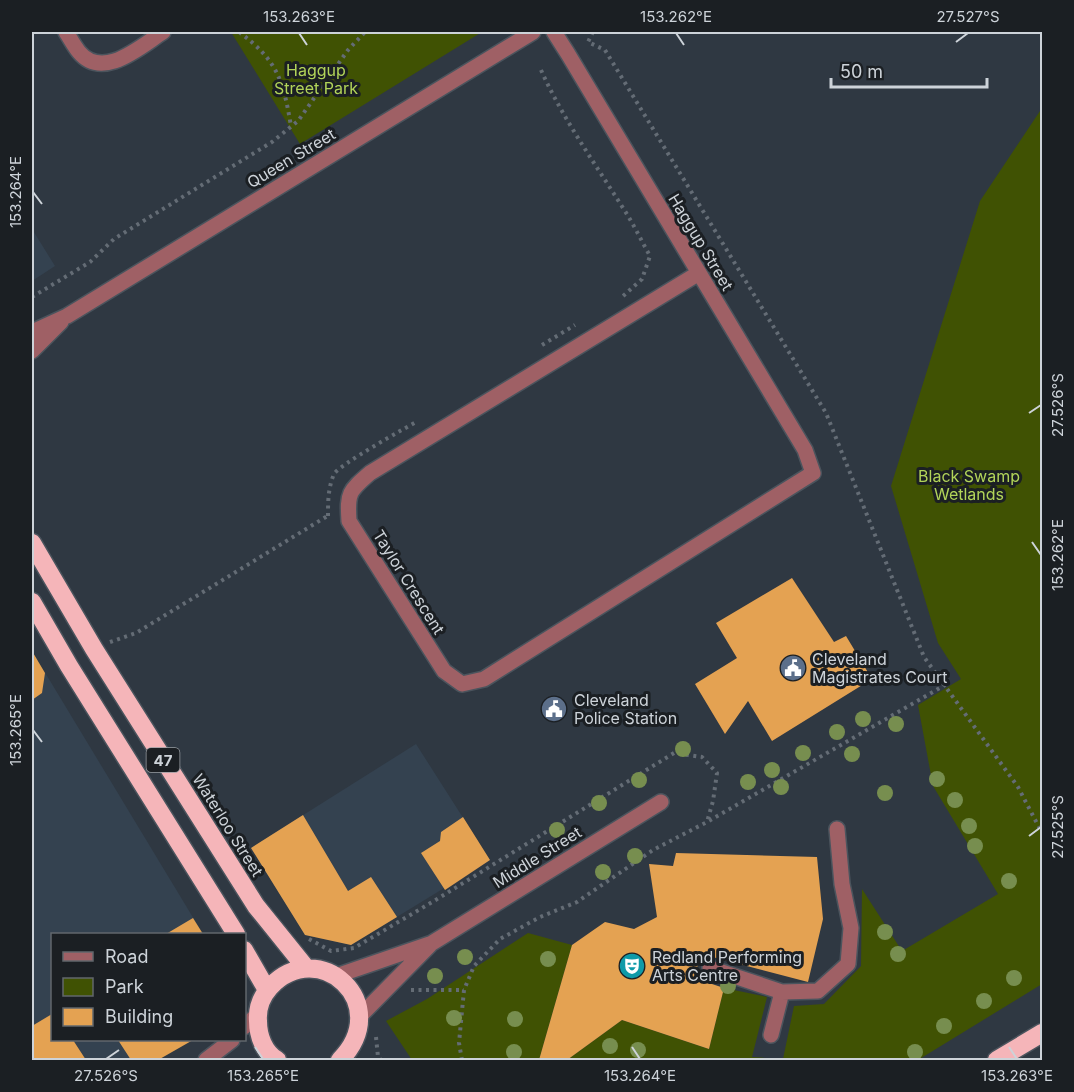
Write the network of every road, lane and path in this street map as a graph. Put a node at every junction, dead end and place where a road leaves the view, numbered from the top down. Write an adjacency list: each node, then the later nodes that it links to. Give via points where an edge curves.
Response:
1 (66, 32): 2 (street, via 80,54 95,63 110,64)
2 (163, 32)
3 (239, 32): 9 (path, via 274,64 285,89)
4 (365, 32): 9 (path)
5 (533, 32): 13 (street, Queen Street)
6 (554, 32): 10 (street, Haggup Street)
7 (593, 32): 25 (path, via 588,42 605,50 826,413 924,657)
8 (541, 70): 12 (path, via 553,97 650,256 642,279)
9 (292, 127): 11 (path, via 114,239 90,262)
10 (699, 273): 19 (street, Haggup Street, via 805,450); 20 (street, via 370,474 351,489)
11 (32, 297)
12 (620, 299)
13 (67, 316): 15 (street, Queen Street); 16 (street, Queen Street)
14 (580, 322): 17 (path)
15 (32, 332)
16 (32, 351)
17 (533, 351)
18 (423, 418): 21 (path, via 335,472 328,495)
19 (813, 473): 20 (street, Taylor Crescent, via 484,679 462,684 444,671 349,520)
20 (348, 504): 21 (path)
21 (328, 516): 24 (path, via 136,633)
22 (32, 543): 24 (highway, Waterloo Street / 47)
23 (32, 602): 30 (highway, 47)
24 (94, 650): 34 (highway, Waterloo Street / 47, via 256,906)
25 (945, 685): 27 (path); 29 (path, via 1018,787)
26 (661, 802): 32 (street, Middle Street)
27 (707, 822): 31 (path, via 717,773 702,757 674,753 354,948 331,951); 38 (path, via 653,850 577,902 500,939 474,966)
28 (837, 829): 39 (street, via 851,928 848,964 818,991)
29 (1042, 833)
30 (235, 933)
31 (307, 937)
32 (432, 943): 36 (street, Middle Street); 41 (street, Middle Street)
33 (246, 953): 37 (highway)
34 (306, 968): 36 (highway); 37 (highway, via 291,971)
35 (710, 968): 39 (street)
36 (336, 976): 41 (highway, via 357,1000)
37 (267, 990): 42 (highway)
38 (464, 990): 40 (path, via 411,990); 51 (path, via 459,1042)
39 (782, 992): 45 (street)
40 (405, 996)
41 (360, 1016): 47 (highway)
42 (251, 1021): 49 (highway)
43 (376, 1032): 50 (path)
44 (1042, 1033): 52 (highway)
45 (771, 1035)
46 (231, 1041): 48 (street)
47 (349, 1057)
48 (206, 1060)
49 (277, 1060)
50 (381, 1060)
51 (462, 1060)
52 (997, 1060)

